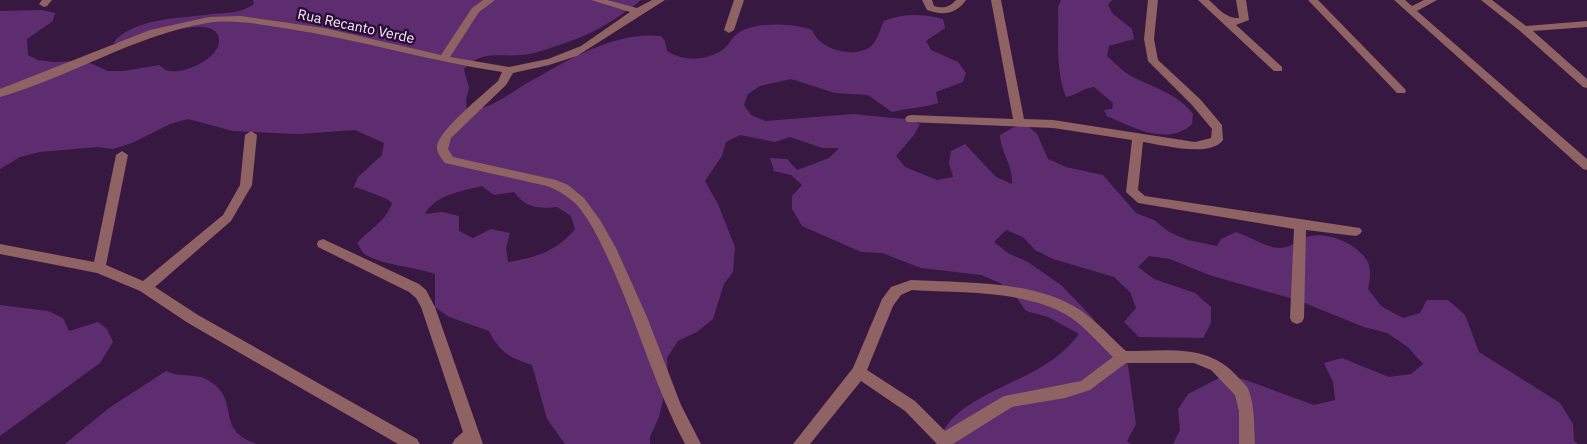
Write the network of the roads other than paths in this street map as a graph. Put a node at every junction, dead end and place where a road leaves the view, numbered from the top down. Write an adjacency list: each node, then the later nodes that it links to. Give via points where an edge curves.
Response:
1 (490, 0): 22 (street, via 475,10)
2 (596, 0): 17 (street)
3 (660, 0): 17 (street)
4 (739, 0): 21 (street)
5 (927, 0): 6 (street, via 930,8 945,11 957,6)
6 (961, 0)
7 (996, 0): 29 (street)
8 (1153, 0): 31 (street, via 1149,39 1153,61 1196,102 1218,128 1219,134 1217,140 1205,146)
9 (1203, 0): 18 (street)
10 (1241, 0): 18 (street, via 1244,20 1236,22)
11 (1313, 0): 15 (street)
12 (1399, 0): 16 (street)
13 (1432, 0): 16 (street)
14 (1486, 0): 20 (street)
15 (1326, 4): 26 (street)
16 (1412, 10): 33 (street)
17 (638, 11): 24 (street, via 574,53)
18 (1221, 18): 23 (street)
19 (1587, 24): 20 (street)
20 (1524, 29): 25 (street)
21 (728, 30)
22 (444, 59): 24 (street, Rua Recanto Verde); 27 (street, Rua Recanto Verde, via 324,31 242,20 210,20 154,32)
23 (1278, 69)
24 (509, 70): 46 (street, via 502,83 446,136 443,153 449,160 463,164 546,181 578,197 605,235)
25 (1586, 83)
26 (1400, 91)
27 (0, 93)
28 (911, 119): 29 (street)
29 (1019, 121): 31 (street)
30 (251, 135): 39 (street, via 246,185 227,218)
31 (1138, 137): 34 (street, via 1132,180 1132,192 1137,197 1158,204)
32 (122, 155): 38 (street)
33 (1587, 166)
34 (1300, 226): 35 (street); 40 (street)
35 (1356, 231)
36 (323, 244): 43 (street, via 421,294)
37 (0, 249): 38 (street)
38 (99, 268): 39 (street)
39 (145, 287): 45 (street, via 193,319)
40 (1296, 318)
41 (1123, 358): 42 (street, via 1076,314 1052,302 1005,291 915,285 896,291 887,303); 44 (street, via 1085,386 1009,401); 48 (street, via 1195,357 1216,366 1242,392)
42 (859, 372): 44 (street, via 910,406); 47 (street)
43 (469, 441)
44 (944, 442)
45 (412, 444)
46 (692, 444)
47 (801, 444)
48 (1247, 444)

